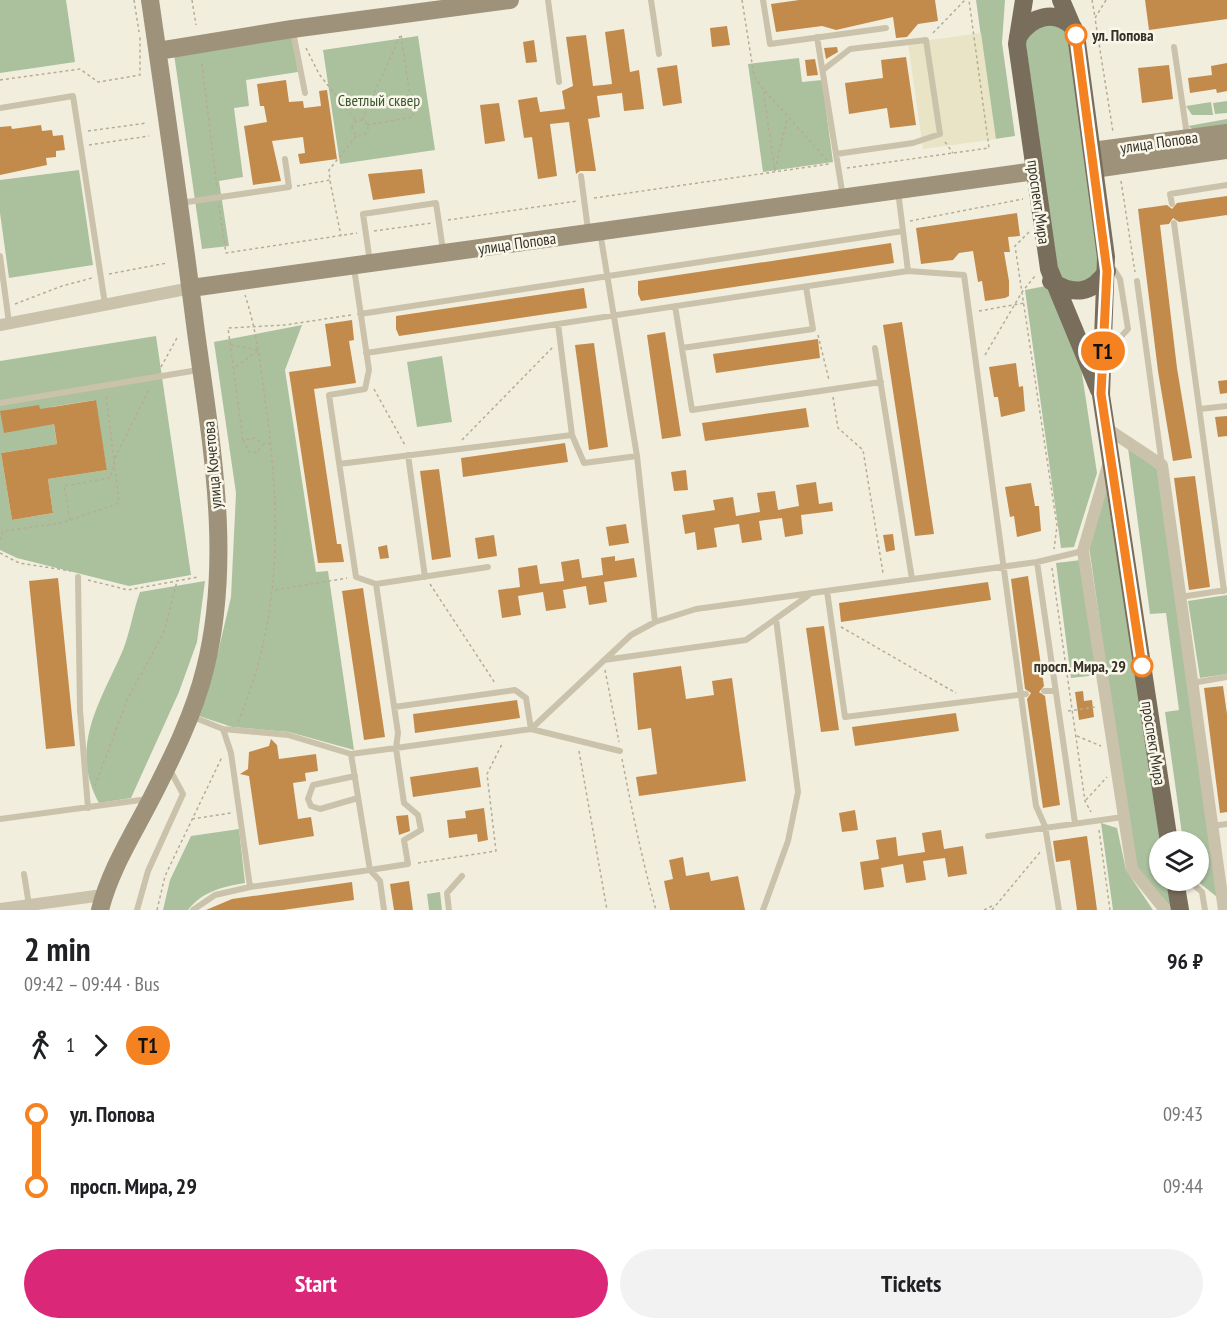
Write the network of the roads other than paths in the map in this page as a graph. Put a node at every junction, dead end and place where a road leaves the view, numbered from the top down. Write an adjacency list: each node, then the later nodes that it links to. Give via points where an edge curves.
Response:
1 (150, 0): 14 (street, улица Кочетова)
2 (503, 0): 10 (street)
3 (548, 0): 17 (lane)
4 (651, 0): 15 (lane)
5 (763, 0): 12 (lane, via 770,44)
6 (1024, 0): 11 (main road, проспект Мира)
7 (1061, 0): 8 (main road, проспект Мира)
8 (1073, 27): 11 (main road, via 1062,18 1046,16 1026,24); 23 (main road, проспект Мира)
9 (886, 28): 12 (lane)
10 (292, 29): 14 (street); 18 (lane)
11 (1018, 37): 27 (main road, проспект Мира)
12 (817, 38): 16 (lane)
13 (1174, 47): 21 (lane)
14 (158, 51): 32 (street, улица Кочетова)
15 (659, 54)
16 (822, 70): 24 (lane); 24 (lane, via 850,49 926,40 940,134 913,143)
17 (559, 82)
18 (305, 93)
19 (0, 108): 47 (lane, via 73,96)
20 (1227, 132): 21 (street, улица Попова)
21 (1189, 147): 22 (street, улица Попова); 23 (street, улица Попова); 26 (street, улица Попова)
22 (1227, 150)
23 (1092, 151): 26 (main road, проспект Мира)
24 (836, 153): 31 (lane)
25 (285, 159): 32 (lane, via 289,187)
26 (1094, 169): 39 (main road, проспект Мира)
27 (1035, 171): 30 (street, улица Попова); 43 (main road, проспект Мира)
28 (581, 176): 36 (lane)
29 (1227, 185): 33 (lane, via 1170,194)
30 (898, 190): 31 (street, улица Попова); 35 (lane)
31 (843, 198): 36 (street, улица Попова)
32 (180, 203): 46 (street, улица Кочетова)
33 (1172, 204)
34 (1174, 223): 61 (lane)
35 (903, 231): 41 (lane); 42 (lane)
36 (595, 232): 37 (street, улица Попова); 42 (lane)
37 (443, 254): 40 (street, улица Попова); 40 (lane, via 436,203 363,214)
38 (0, 256): 51 (lane, via 7,307)
39 (1106, 264): 43 (main road, via 1095,286 1081,292 1064,289); 58 (main road, проспект Мира)
40 (362, 265): 46 (street, улица Попова); 49 (lane)
41 (908, 271): 45 (lane); 72 (lane, via 964,275)
42 (607, 276): 49 (lane); 50 (lane)
43 (1043, 278): 58 (main road, проспект Мира)
44 (1137, 281): 68 (lane)
45 (806, 287): 48 (lane); 53 (lane, via 813,329)
46 (191, 288): 47 (street, улица Попова); 56 (street, улица Кочетова)
47 (105, 305): 51 (street, улица Попова)
48 (675, 306): 50 (lane); 53 (lane)
49 (360, 314): 55 (lane)
50 (612, 316): 52 (lane); 65 (lane)
51 (5, 324)
52 (558, 324): 55 (lane); 63 (lane)
53 (682, 348): 57 (lane, via 692,410)
54 (875, 348): 57 (lane)
55 (366, 353): 67 (lane, via 365,390 329,395)
56 (202, 369): 59 (lane); 90 (street, улица Кочетова, via 213,456 218,583 205,670)
57 (881, 382): 75 (lane)
58 (1101, 394): 62 (main road, проспект Мира)
59 (0, 403)
60 (1227, 406): 61 (lane)
61 (1200, 409): 77 (lane)
62 (1106, 428): 66 (main road, проспект Мира); 68 (street)
63 (572, 435): 64 (lane); 65 (lane, via 585,463)
64 (408, 455): 67 (lane); 73 (lane)
65 (637, 456): 82 (lane)
66 (1110, 458): 69 (street); 107 (main road, проспект Мира)
67 (339, 464): 76 (lane, via 356,577)
68 (1162, 465): 80 (street)
69 (1083, 551): 70 (lane); 101 (street)
70 (1037, 562): 72 (lane); 87 (lane)
71 (488, 567): 73 (lane)
72 (1003, 567): 75 (lane); 88 (lane)
73 (425, 576): 76 (lane)
74 (78, 577): 100 (lane, via 80,710)
75 (912, 579): 78 (lane)
76 (376, 584): 89 (lane)
77 (1226, 590): 80 (lane)
78 (827, 591): 79 (lane); 88 (lane, via 845,717)
79 (812, 593): 81 (lane); 82 (lane, via 696,609)
80 (1179, 597): 85 (street)
81 (776, 619): 83 (lane, via 746,640); 122 (lane, via 798,792 788,841)
82 (655, 622): 83 (lane, via 631,635)
83 (603, 660): 92 (lane)
84 (1227, 677): 85 (lane)
85 (1191, 683): 106 (street)
86 (1044, 691): 87 (lane)
87 (1055, 691): 103 (lane)
88 (1023, 695): 105 (lane, via 1036,806)
89 (394, 707): 92 (lane, via 515,690 526,698); 93 (lane)
90 (189, 716): 91 (lane); 96 (street, улица Кочетова)
91 (223, 729): 95 (lane, via 288,735); 112 (lane, via 241,811)
92 (531, 729): 93 (lane); 94 (lane)
93 (396, 748): 95 (lane); 109 (lane, via 404,803 418,815 421,830 405,840 408,864)
94 (620, 751)
95 (351, 754): 97 (lane)
96 (167, 766): 98 (street, улица Кочетова); 118 (lane, via 183,794 148,871)
97 (355, 776): 99 (lane); 99 (lane, via 313,785 308,799 311,806 320,809)
98 (152, 798): 100 (lane); 115 (street, улица Кочетова, via 114,867)
99 (358, 798): 109 (lane)
100 (88, 808): 102 (lane)
101 (1123, 817): 103 (lane); 124 (street, via 1132,869)
102 (0, 819)
103 (1075, 823): 105 (lane)
104 (1227, 824): 106 (lane)
105 (1045, 826): 108 (lane); 123 (lane)
106 (1212, 826): 127 (street)
107 (1167, 831)
108 (988, 836)
109 (370, 870): 112 (lane); 120 (lane, via 380,881)
110 (24, 873): 116 (lane)
111 (462, 876): 121 (lane, via 447,893)
112 (250, 887): 119 (lane, via 215,895)
113 (1177, 891): 125 (main road)
114 (1201, 891): 126 (lane)
115 (101, 903): 116 (street)
116 (29, 905): 117 (street)
117 (0, 909)
118 (137, 910)
119 (193, 910)
120 (384, 910)
121 (449, 910)
122 (763, 910)
123 (1059, 910)
124 (1164, 910)
125 (1180, 910)
126 (1205, 910)
127 (1224, 910)

